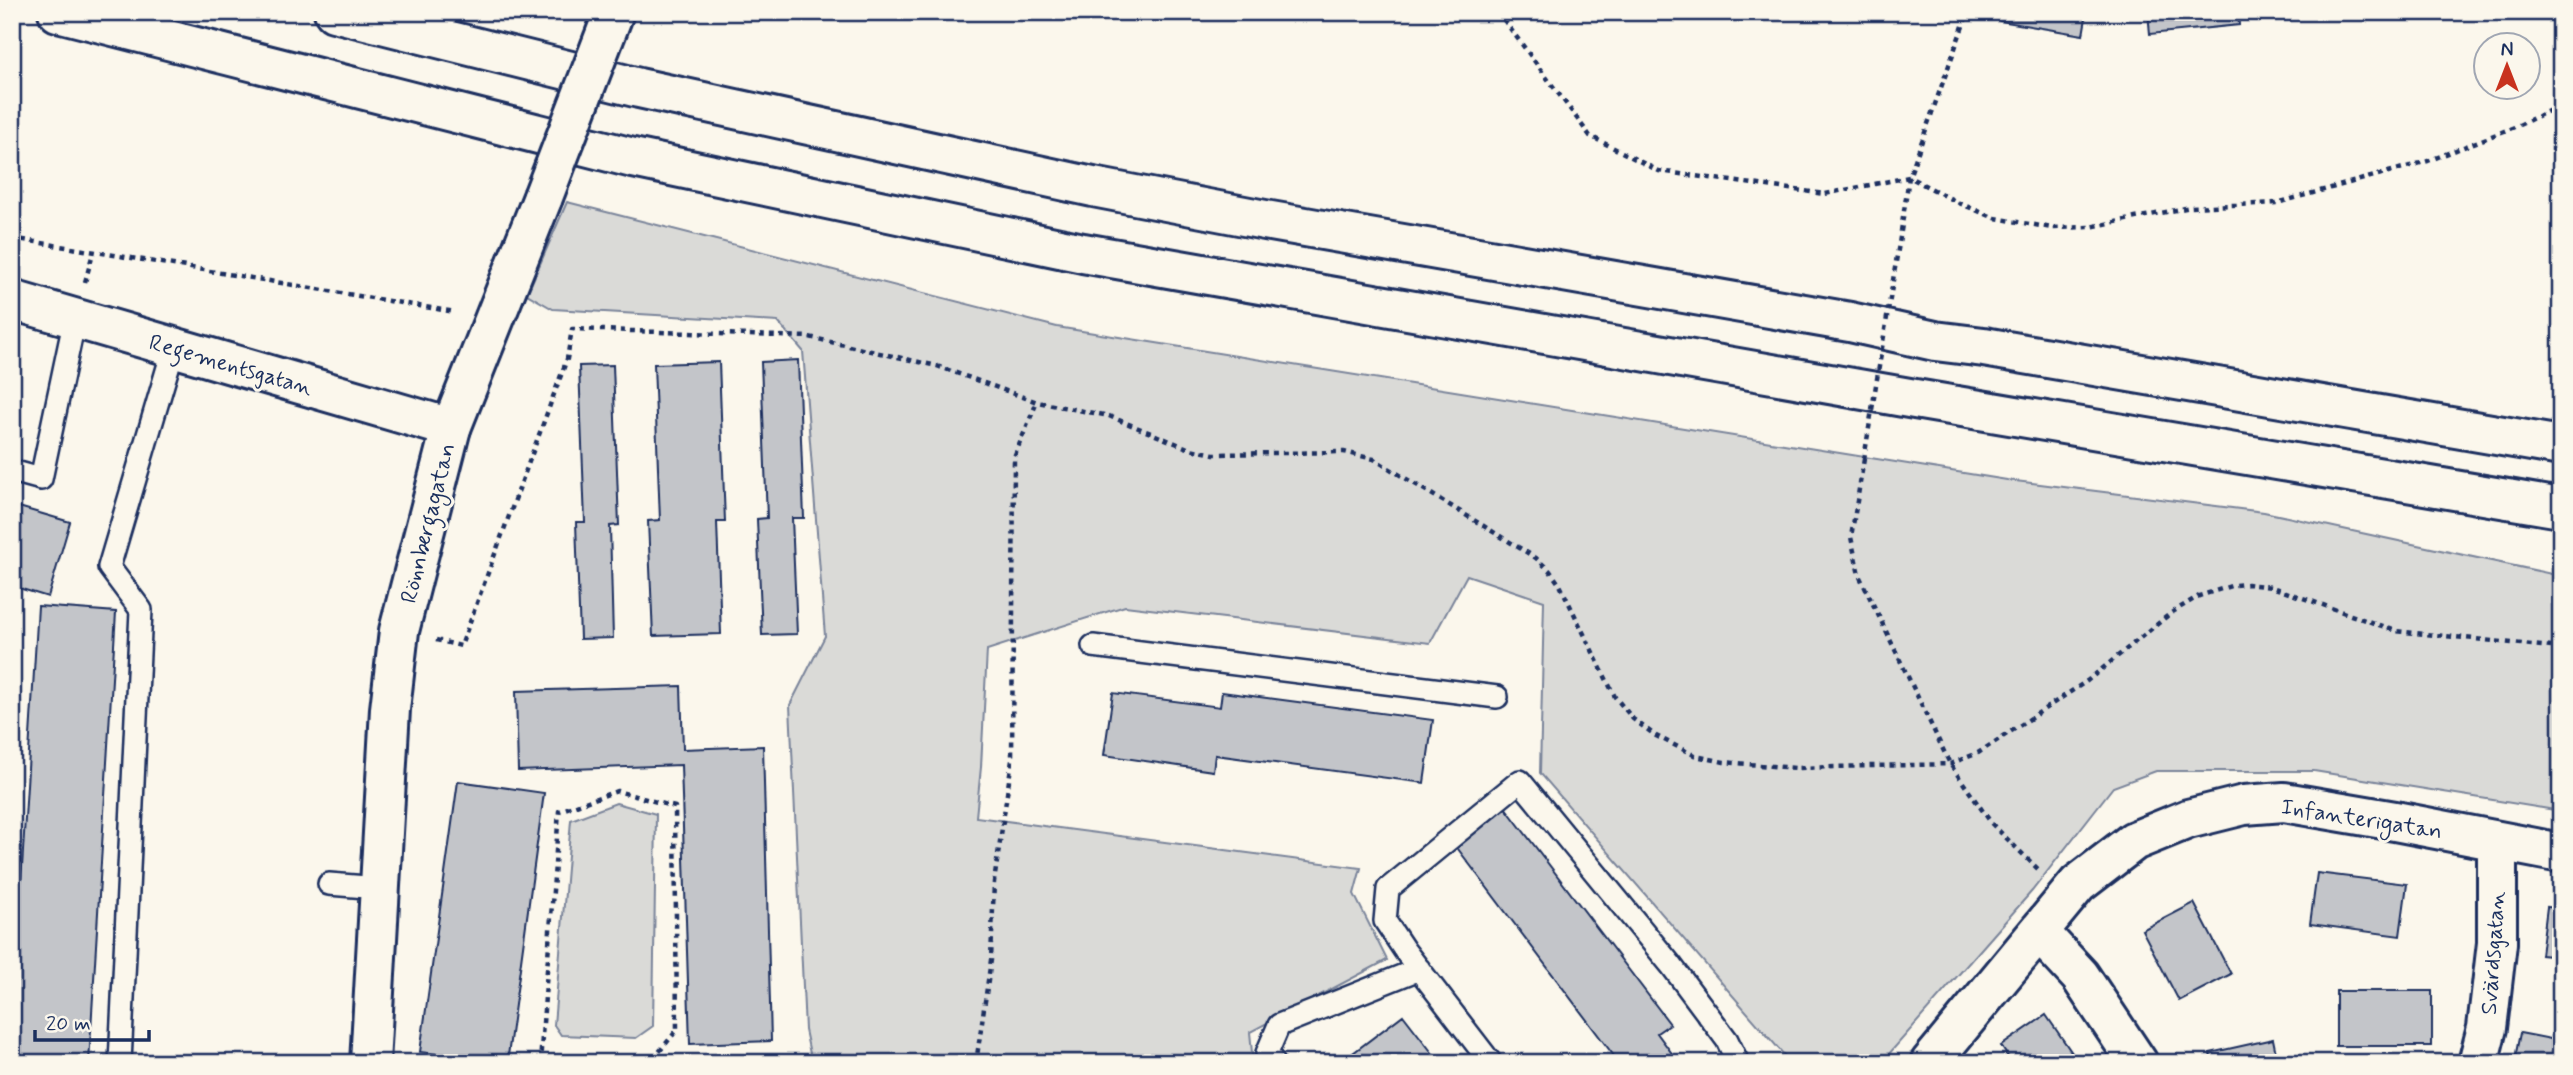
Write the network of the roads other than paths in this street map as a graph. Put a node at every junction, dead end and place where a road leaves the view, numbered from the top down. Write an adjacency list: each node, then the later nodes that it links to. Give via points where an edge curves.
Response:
1 (58, 12): 10 (main road, via 633,158 1083,253)
2 (334, 12): 8 (main road, via 639,89 1265,220 1935,341)
3 (614, 12): 7 (main road, Rönnbergagatan, bridge)
4 (12, 300): 5 (main road, Regementsgatan)
5 (75, 318): 6 (main road, Regementsgatan); 9 (lane, via 41,479)
6 (174, 347): 7 (main road, Regementsgatan); 19 (lane, via 109,566 141,610)
7 (451, 428): 16 (main road, Rönnbergagatan, via 399,631)
8 (2561, 446)
9 (12, 471)
10 (2561, 508)
11 (1093, 646): 12 (lane)
12 (1497, 696)
13 (2497, 842): 14 (main road, Infanterigatan); 17 (main road, Infanterigatan, via 2284,802 2244,805 2188,819 2134,841 2078,884); 26 (main road, Svärdsgatan, via 2497,943)
14 (2561, 853)
15 (329, 884): 16 (lane)
16 (379, 888): 20 (main road, Rönnbergagatan)
17 (2040, 933): 24 (main road, Infanterigatan); 25 (main road, via 2080,976)
18 (1419, 969): 21 (lane, via 1279,1025 1267,1053); 22 (lane); 23 (lane, via 1385,921 1388,889 1520,781 1671,965 1727,1040)
19 (120, 1063)
20 (370, 1063)
21 (1274, 1063)
22 (1491, 1063)
23 (1738, 1063)
24 (1930, 1063)
25 (2138, 1063)
26 (2478, 1063)

